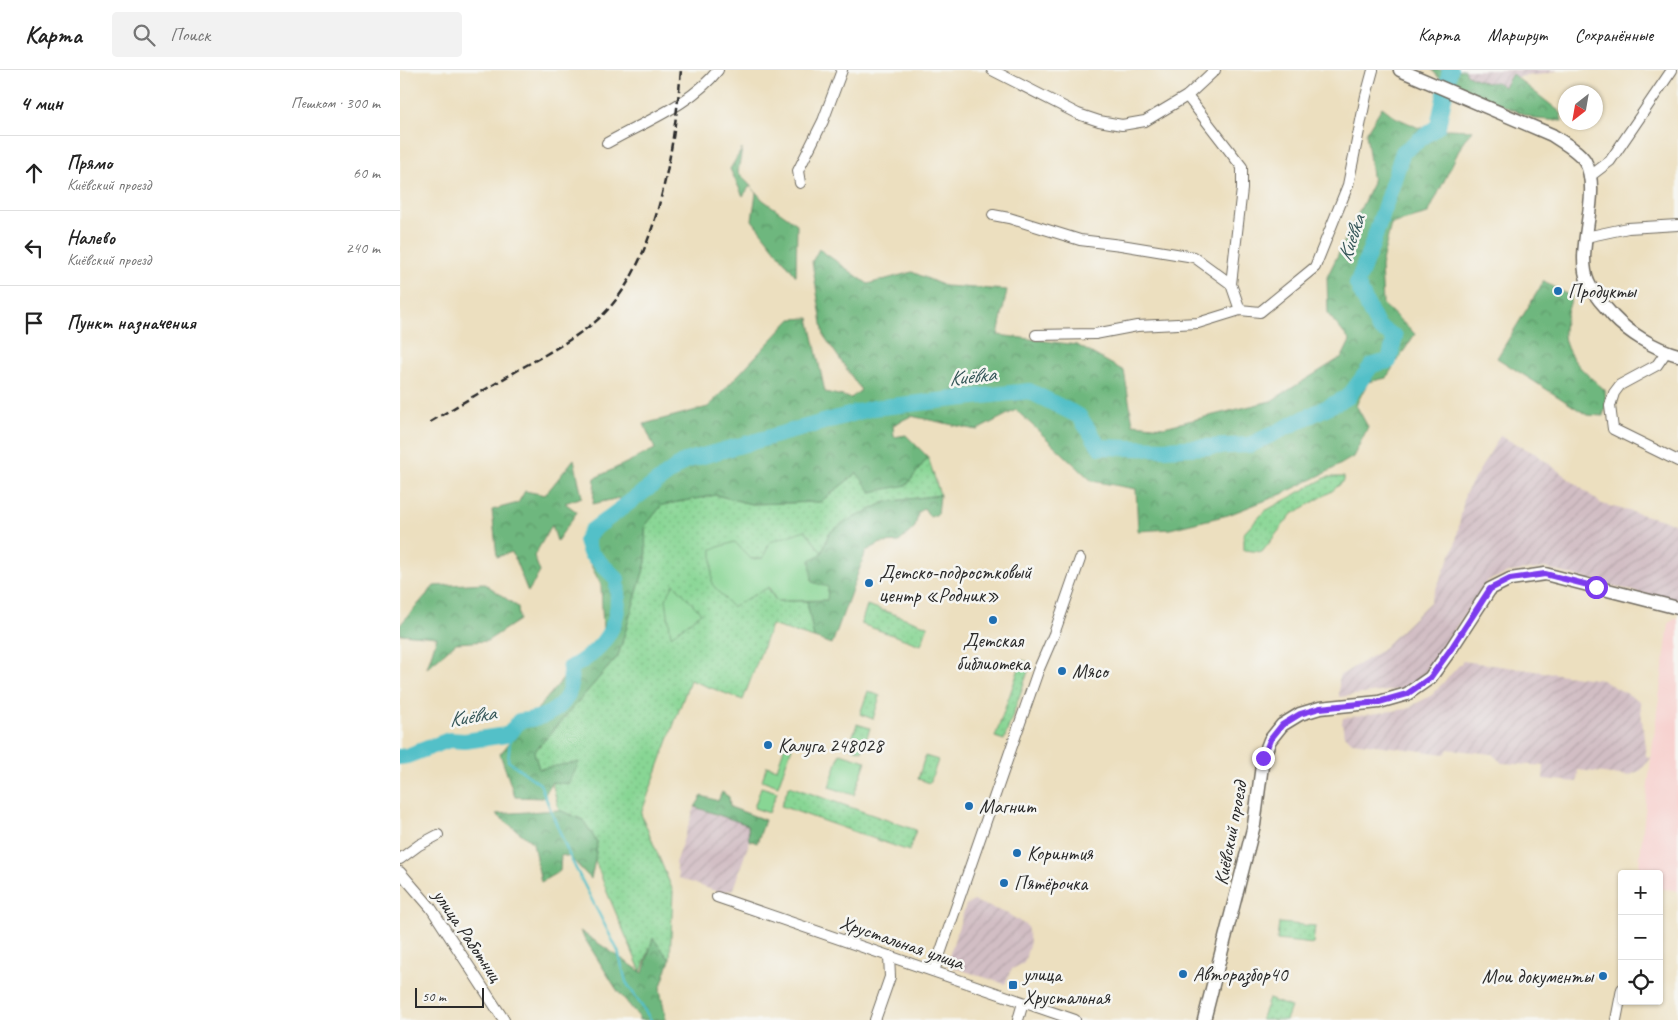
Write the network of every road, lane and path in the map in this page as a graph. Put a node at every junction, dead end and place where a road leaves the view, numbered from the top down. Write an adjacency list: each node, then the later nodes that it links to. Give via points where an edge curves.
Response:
1 (718, 70): 9 (street, via 708,83 686,99)
2 (842, 70): 11 (street, via 823,121 798,170)
3 (992, 70): 8 (street, via 1078,114 1122,125 1145,120)
4 (1215, 70): 8 (street)
5 (1373, 70): 16 (street, via 1348,185 1315,267 1260,312)
6 (1400, 70): 10 (main road, via 1552,135 1585,161)
7 (1672, 70): 10 (street, via 1610,161)
8 (1187, 96): 15 (street, via 1242,167)
9 (607, 142)
10 (1589, 177): 14 (main road, via 1591,198)
11 (800, 183)
12 (993, 215): 15 (street, via 1080,240 1194,257)
13 (1678, 225): 14 (street, via 1628,228)
14 (1586, 237): 18 (main road, via 1587,281 1596,296 1620,323)
15 (1231, 284): 16 (street)
16 (1240, 310): 17 (street, via 1198,323 1137,326 1095,334)
17 (1036, 335)
18 (1672, 353): 19 (street, via 1658,365 1620,385 1610,406 1613,429)
19 (1678, 461)
20 (1080, 559): 27 (street)
21 (1678, 608): 34 (main road, Киёвский проезд, via 1545,574 1510,579 1490,589 1430,678 1407,694 1379,702 1320,708 1300,714 1282,725 1270,740 1263,758 1254,825)
22 (438, 835): 23 (street)
23 (400, 859)
24 (400, 872): 30 (street, улица Работниц, via 431,908)
25 (717, 897): 26 (street, Хрустальная улица)
26 (889, 956): 27 (street, Хрустальная улица); 31 (street, via 890,977)
27 (934, 971): 28 (street, Хрустальная улица)
28 (1023, 1003): 32 (street); 33 (street, Хрустальная улица)
29 (1619, 1005): 35 (street)
30 (504, 1020)
31 (875, 1020)
32 (1018, 1020)
33 (1075, 1020)
34 (1204, 1020)
35 (1616, 1020)

